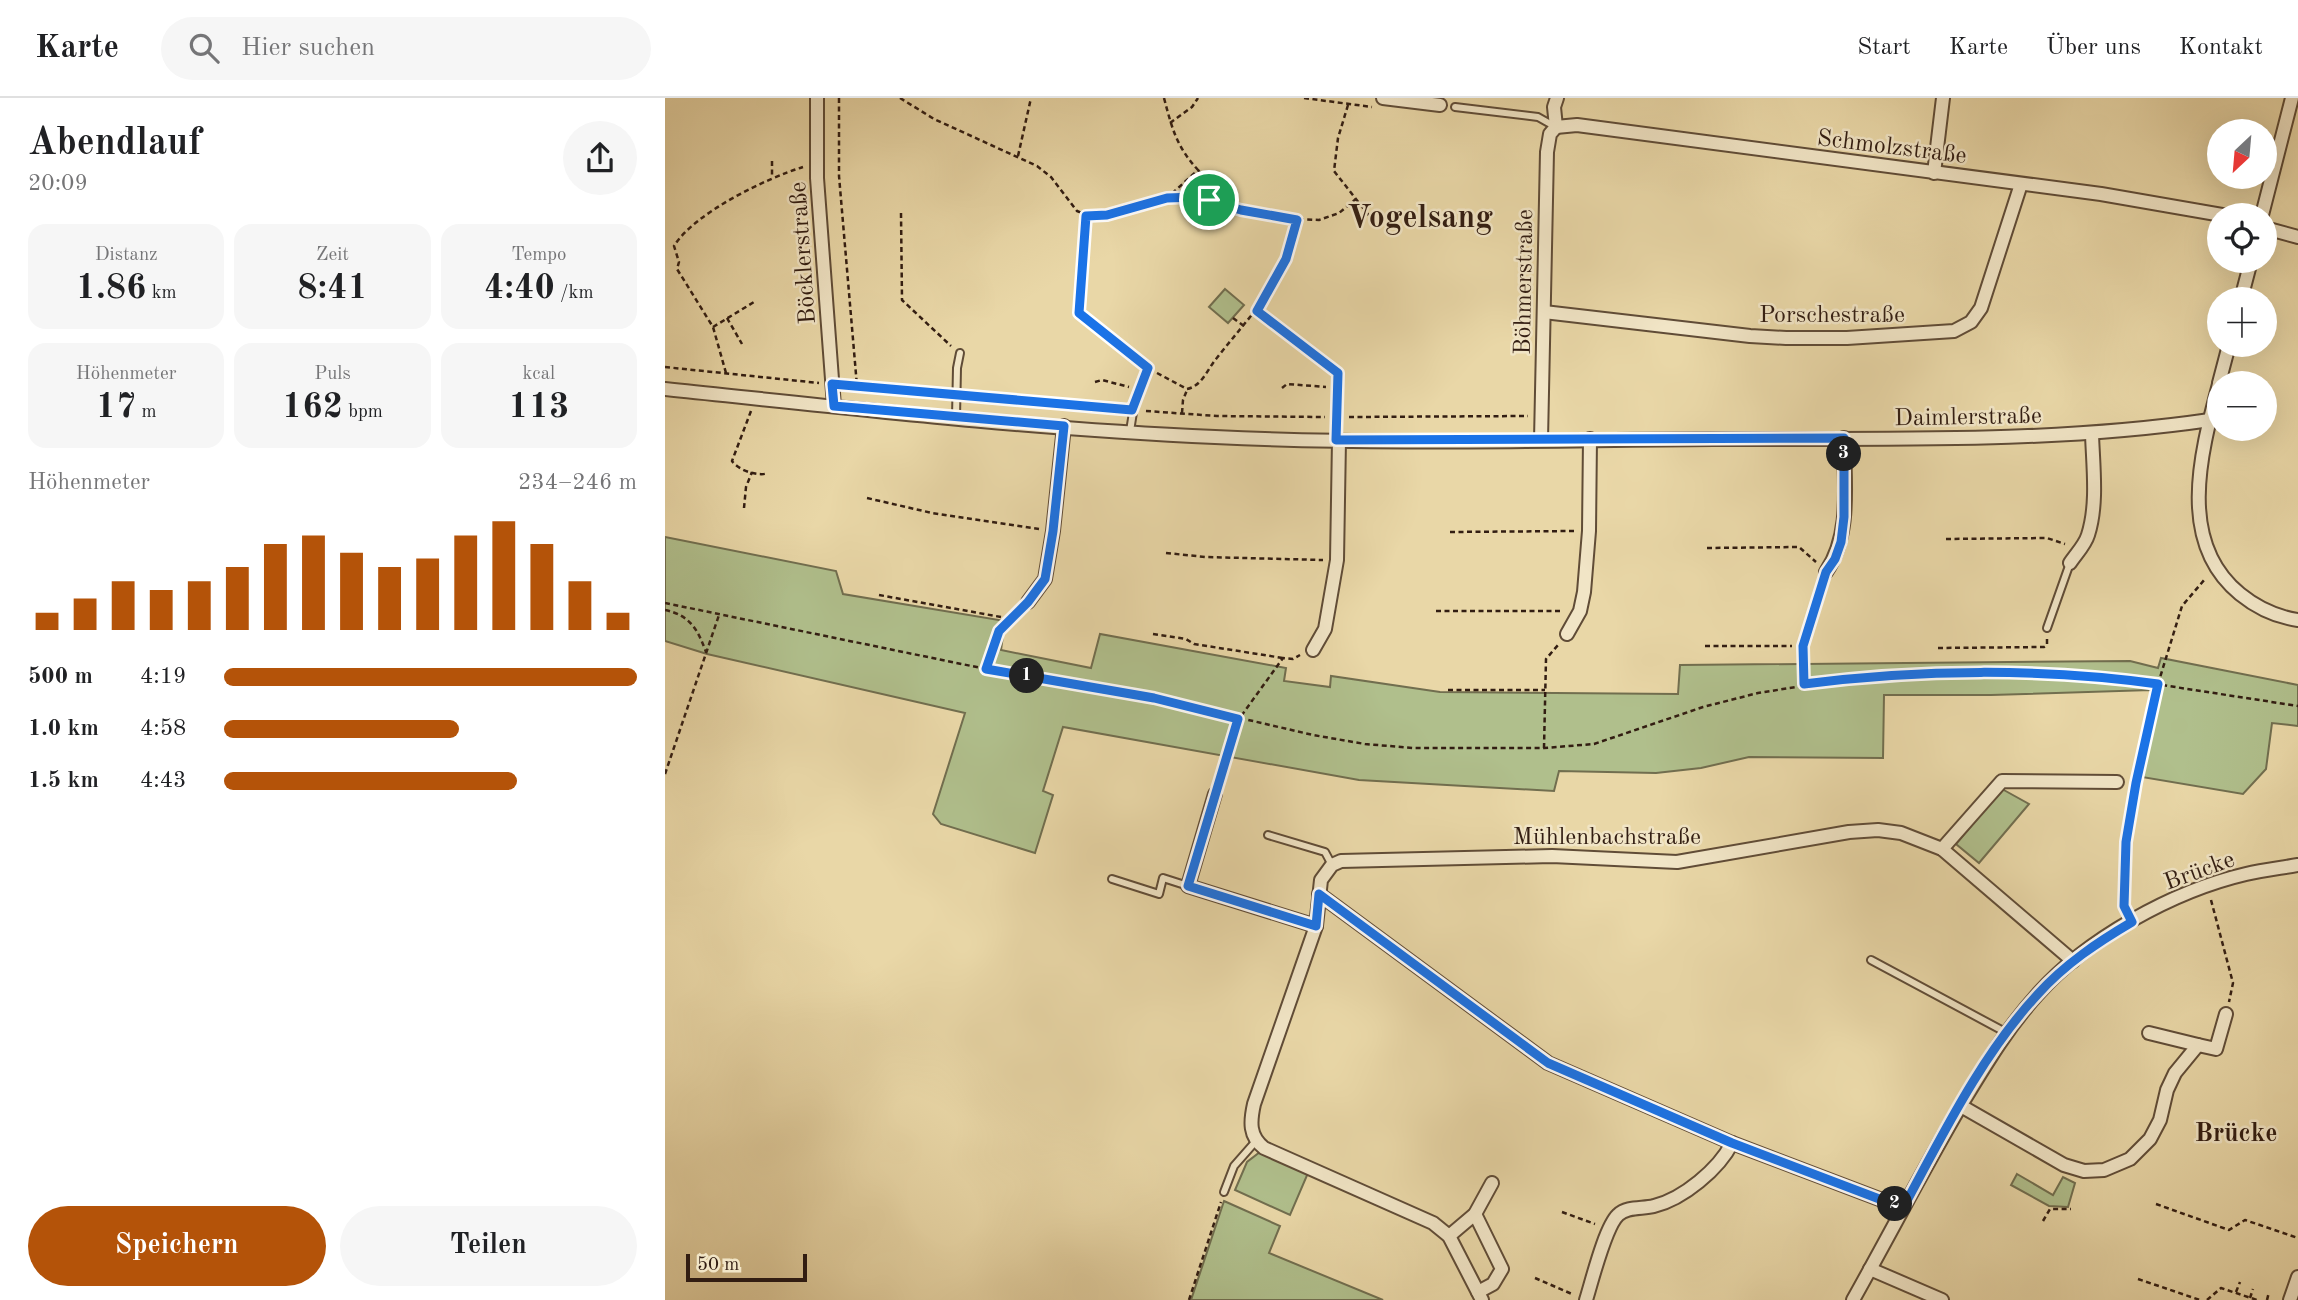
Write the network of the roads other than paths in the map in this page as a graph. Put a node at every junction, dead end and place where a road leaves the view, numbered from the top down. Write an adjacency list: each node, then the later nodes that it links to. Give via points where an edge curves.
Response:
1 (817, 98): 20 (street, Böcklerstraße, via 816,163)
2 (1383, 98): 6 (street)
3 (1557, 98): 8 (street, Böhmerstraße)
4 (1943, 98): 9 (street)
5 (2292, 98): 11 (street)
6 (1440, 105)
7 (1455, 107): 8 (lane, via 1538,117)
8 (1556, 127): 9 (street, Schmolzstraße, via 1577,125); 15 (street, Böhmerstraße, via 1547,152)
9 (1934, 173): 10 (street, Schmolzstraße)
10 (2021, 184): 12 (street, Schmolzstraße); 15 (street, Porschestraße, via 1981,307 1971,322 1954,331 1786,338)
11 (2265, 203)
12 (2207, 212)
13 (2277, 231): 14 (street)
14 (2298, 237)
15 (1544, 312): 29 (street, Böhmerstraße)
16 (960, 354): 21 (lane)
17 (1148, 368): 24 (lane, via 1132,410)
18 (1338, 373): 28 (lane)
19 (665, 389): 20 (street, Daimlerstraße)
20 (834, 406): 21 (street, Daimlerstraße)
21 (955, 417): 23 (street, Daimlerstraße)
22 (2207, 420): 25 (street, Daimlerstraße)
23 (1064, 426): 24 (street, Daimlerstraße); 33 (street, via 1045,579)
24 (1130, 431): 28 (street, Daimlerstraße)
25 (2092, 434): 26 (street, Daimlerstraße); 31 (street, via 2088,535)
26 (1844, 438): 27 (street, Daimlerstraße); 32 (street, via 1843,530)
27 (1590, 439): 29 (street, Daimlerstraße); 36 (street, via 1584,592)
28 (1337, 440): 29 (street, Daimlerstraße); 38 (street, via 1337,560 1325,629)
29 (1541, 440)
30 (2207, 440): 34 (street, via 2198,508 2204,542 2215,567 2246,599)
31 (2070, 563): 35 (lane)
32 (1826, 572): 37 (lane)
33 (1028, 602)
34 (2298, 620)
35 (2047, 628)
36 (1567, 634)
37 (1803, 646)
38 (1313, 650)
39 (2117, 782): 42 (street, via 2002,781)
40 (1216, 794): 46 (street)
41 (1268, 835): 43 (lane, via 1325,852)
42 (1942, 849): 43 (street, Mühlenbachstraße, via 1901,833 1878,831 1677,862 1552,856 1341,861); 50 (street, Mühlenbachstraße)
43 (1332, 865): 47 (street, via 1321,880)
44 (2298, 865): 50 (street, Brücke, via 2244,875 2159,907)
45 (1112, 879): 46 (lane, via 1159,894 1163,878)
46 (1188, 886): 48 (street)
47 (1319, 894): 48 (street); 57 (street, via 1548,1063)
48 (1316, 926): 56 (street, via 1254,1104 1250,1121)
49 (1871, 960): 52 (lane)
50 (2073, 961): 52 (street, Brücke, via 2037,994)
51 (2226, 1014): 54 (street, via 2216,1049)
52 (2007, 1033): 55 (street, Brücke)
53 (2149, 1033): 54 (street)
54 (2198, 1045): 55 (street, via 2175,1073 2150,1139 2130,1159 2104,1170 2064,1165)
55 (1961, 1105): 60 (street, Brücke)
56 (1256, 1142): 59 (lane, via 1234,1166); 62 (street, via 1413,1213)
57 (1732, 1143): 60 (street); 66 (street, via 1719,1165 1682,1193 1617,1216)
58 (1492, 1183): 61 (street)
59 (1224, 1192)
60 (1903, 1208): 63 (street, Brücke)
61 (1475, 1214): 62 (street); 65 (street, via 1501,1269)
62 (1449, 1236): 65 (street)
63 (1870, 1269): 67 (street, Brücke); 68 (street)
64 (2298, 1276): 69 (street)
65 (1480, 1296)
66 (1586, 1300)
67 (1853, 1300)
68 (1942, 1300)
69 (2290, 1300)

